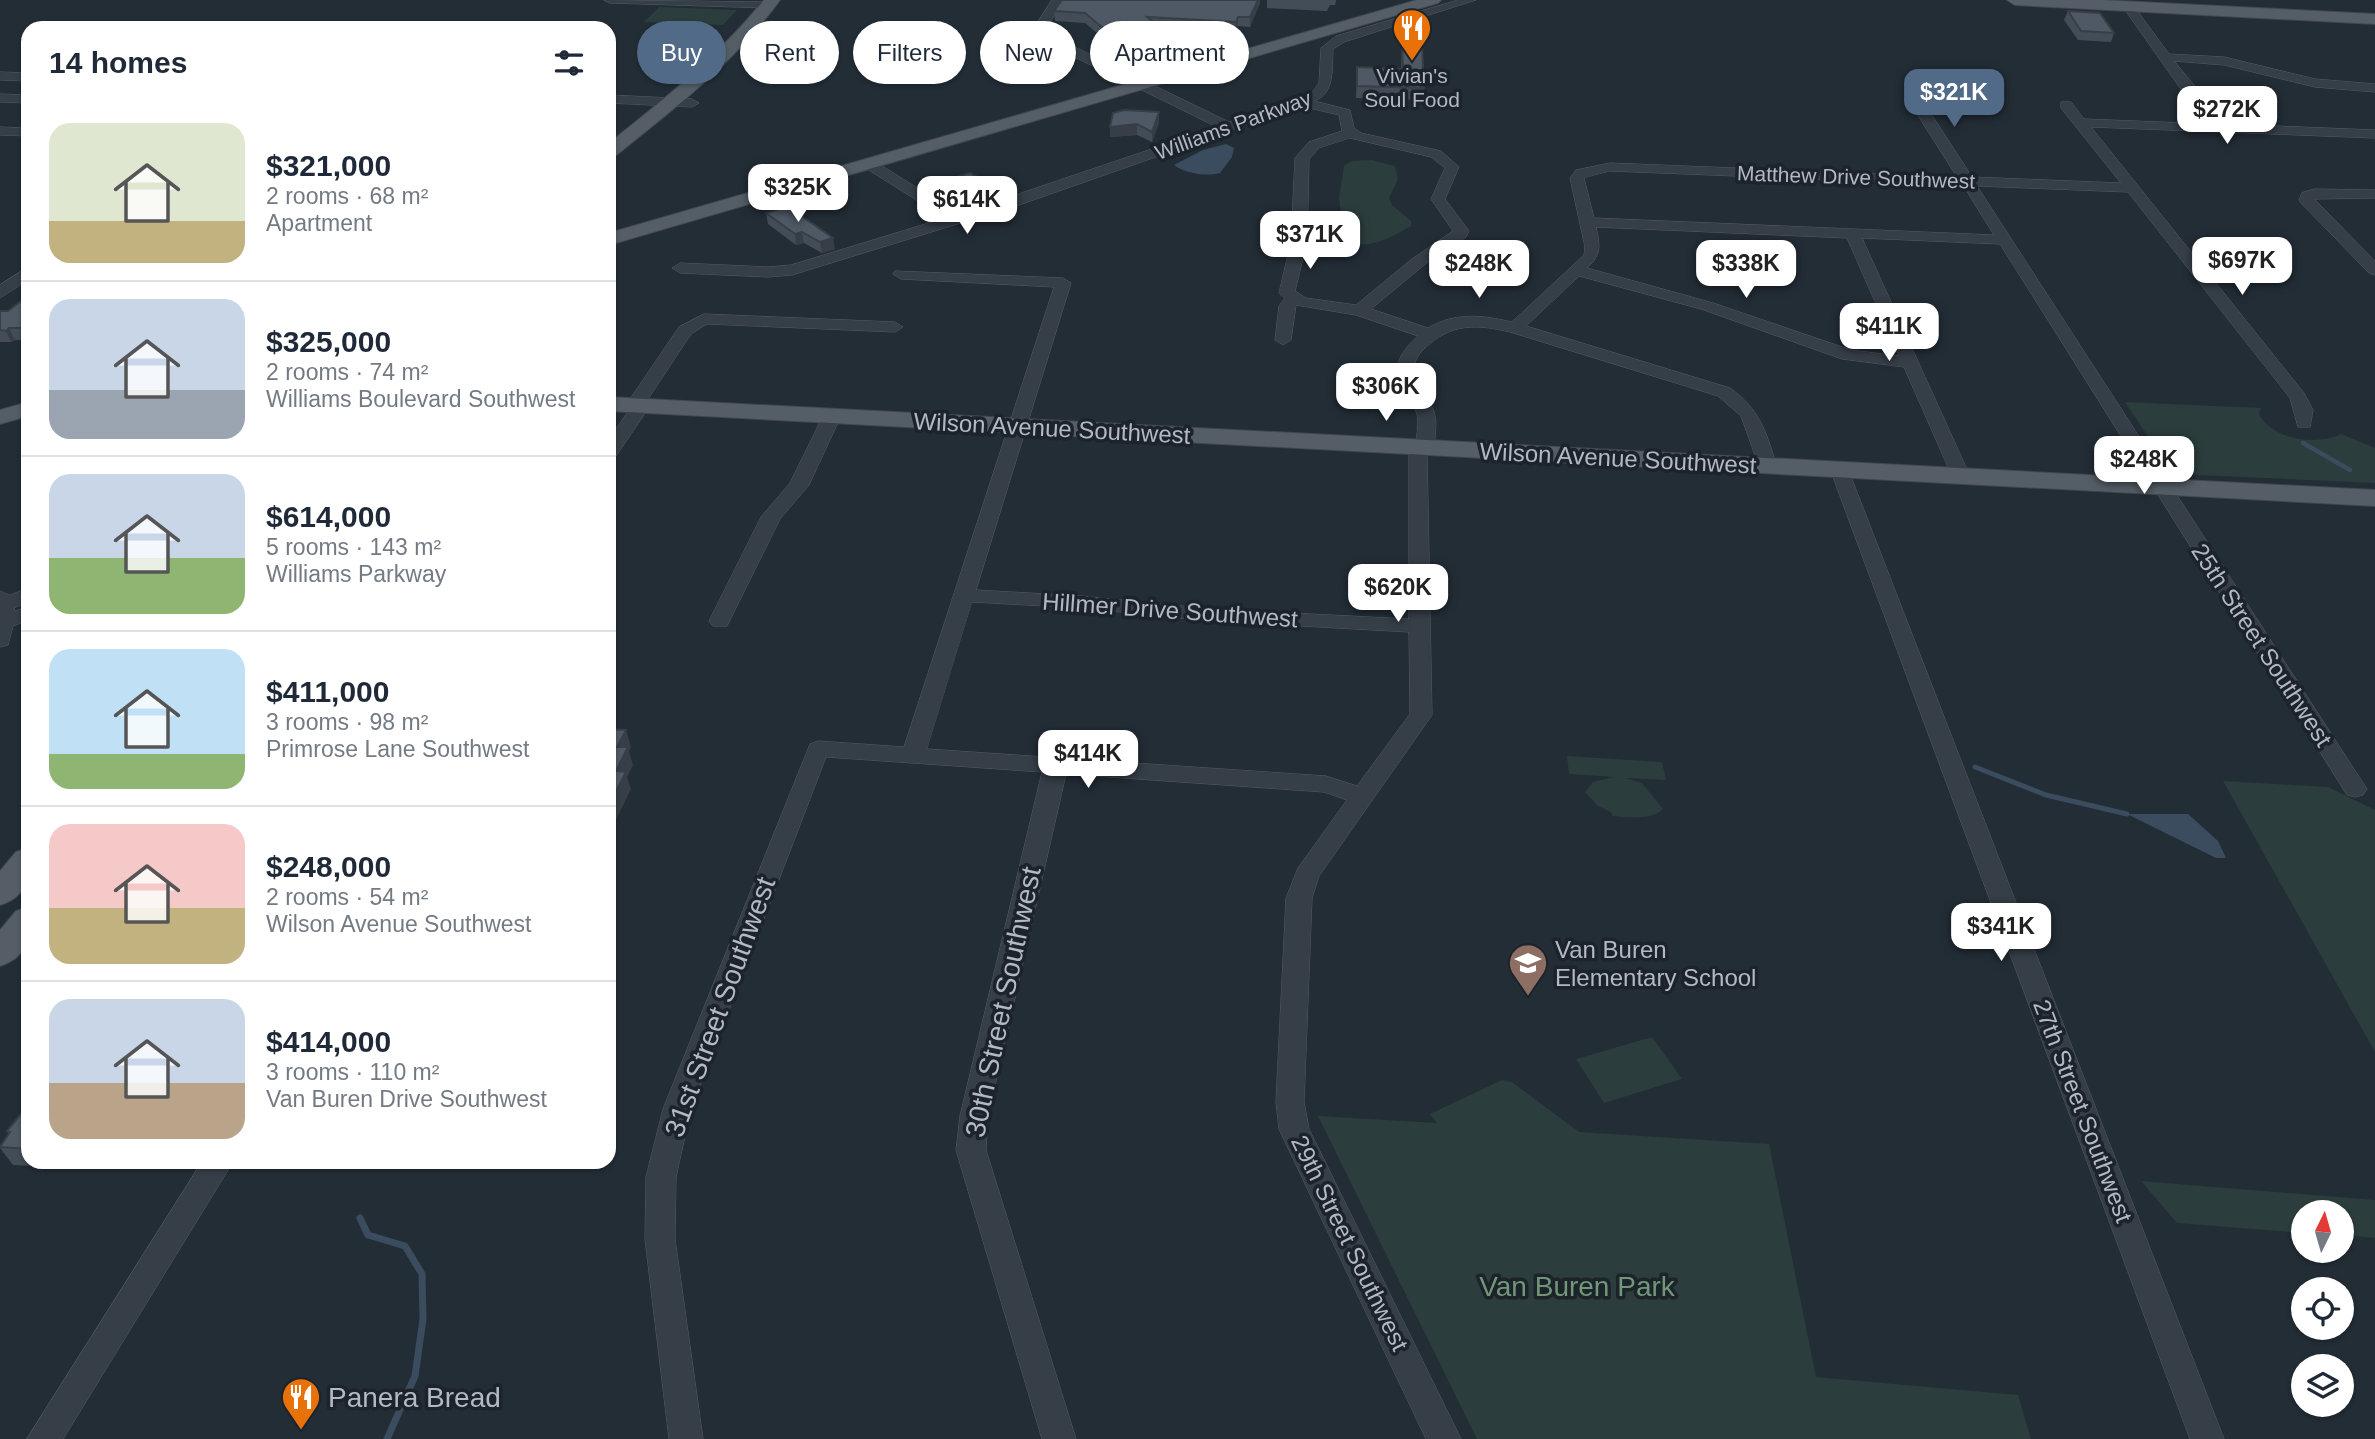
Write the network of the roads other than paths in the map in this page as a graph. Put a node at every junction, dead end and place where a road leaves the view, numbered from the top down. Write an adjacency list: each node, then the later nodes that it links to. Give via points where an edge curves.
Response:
1 (610, 0): 8 (street)
2 (1058, 0): 14 (street, via 1040,29 1052,41)
3 (1406, 0): 11 (main road)
4 (1433, 0): 12 (main road)
5 (1470, 0): 26 (street, Williams Parkway, via 1332,43 1327,48 1323,89)
6 (2015, 0): 7 (main road)
7 (2084, 2): 9 (main road)
8 (770, 3): 25 (main road)
9 (2129, 7): 10 (main road); 13 (street)
10 (2375, 19)
11 (1249, 47)
12 (1249, 50)
13 (2165, 57): 20 (street, via 2224,61 2315,83); 30 (street)
14 (1090, 60)
15 (0, 76): 16 (street)
16 (21, 77)
17 (1123, 84): 42 (main road)
18 (1124, 84): 37 (main road)
19 (1140, 84): 29 (street)
20 (2375, 88)
21 (1912, 95): 38 (street, 25th Street Southwest)
22 (0, 98): 23 (street)
23 (21, 99)
24 (616, 99): 25 (street)
25 (683, 102): 35 (main road); 36 (main road)
26 (1304, 103): 29 (street, Williams Parkway); 33 (street, via 1345,113)
27 (2066, 105): 28 (street)
28 (2080, 123): 30 (street); 39 (street)
29 (1228, 127): 41 (street, Williams Parkway)
30 (2222, 129): 34 (street)
31 (0, 131): 32 (street)
32 (21, 132)
33 (1351, 133): 53 (street, via 1314,145 1302,158 1299,242 1286,286); 54 (street, via 1446,160 1452,167 1438,199 1461,231 1451,244 1418,262)
34 (2375, 134)
35 (616, 147)
36 (616, 164)
37 (869, 164): 41 (street); 45 (main road)
38 (1967, 182): 39 (street, Matthew Drive Southwest); 43 (street, Matthew Drive Southwest, via 1610,167 1577,178); 46 (street, 25th Street Southwest)
39 (2132, 188): 67 (street, via 2298,397)
40 (2375, 194): 49 (street, via 2315,193 2306,200)
41 (958, 220): 47 (street, Williams Parkway, via 792,270)
42 (616, 221)
43 (1587, 222): 44 (street); 48 (street, via 1591,256)
44 (1852, 233): 46 (street); 59 (street)
45 (616, 237)
46 (2004, 240): 74 (street, 25th Street Southwest)
47 (680, 268)
48 (1577, 270): 56 (street); 59 (street, via 1707,306 1848,355)
49 (2375, 270)
50 (901, 275): 68 (street, via 1063,283)
51 (21, 277): 52 (street)
52 (0, 293)
53 (1293, 299): 54 (street); 58 (street, via 1287,306)
54 (1359, 310): 57 (street)
55 (895, 327): 63 (street, via 704,319 685,331)
56 (1515, 328): 57 (street, 29th Street Southwest, via 1460,319); 71 (street, 29th Street Southwest, via 1724,391 1751,414)
57 (1429, 334): 70 (street, 29th Street Southwest, via 1407,360 1405,373 1426,414)
58 (1283, 340)
59 (1910, 363): 73 (street)
60 (21, 392): 61 (main road)
61 (0, 398)
62 (616, 404): 63 (main road, Wilson Avenue Southwest)
63 (638, 406): 65 (main road, Wilson Avenue Southwest); 69 (street)
64 (21, 411): 66 (main road)
65 (832, 416): 68 (main road, Wilson Avenue Southwest); 80 (street, via 799,485 771,517)
66 (0, 418)
67 (2304, 423)
68 (1015, 426): 70 (main road, Wilson Avenue Southwest); 76 (street)
69 (616, 441)
70 (1422, 447): 71 (main road, Wilson Avenue Southwest); 81 (street, 29th Street Southwest)
71 (1767, 466): 72 (main road, Wilson Avenue Southwest)
72 (1839, 469): 73 (main road, Wilson Avenue Southwest); 95 (street, 27th Street Southwest)
73 (1961, 476): 74 (main road, Wilson Avenue Southwest)
74 (2161, 486): 75 (main road, Wilson Avenue Southwest); 84 (street, 25th Street Southwest)
75 (2375, 498)
76 (962, 595): 81 (street, Hillmer Drive Southwest); 82 (street)
77 (21, 601): 79 (street)
78 (21, 614): 79 (street)
79 (2, 616)
80 (720, 621)
81 (1420, 626): 85 (street, 29th Street Southwest, via 1422,715)
82 (912, 755): 83 (street); 92 (street, 31st Street Southwest, via 818,748 677,1109 661,1177 660,1239)
83 (1056, 765): 85 (street, via 1326,784); 93 (street, 30th Street Southwest, via 974,1116 971,1150)
84 (2354, 789)
85 (1364, 797): 94 (street, 29th Street Southwest, via 1307,874 1299,898 1290,1102 1294,1129)
86 (21, 868): 87 (main road)
87 (0, 893)
88 (21, 928): 89 (main road)
89 (0, 954)
90 (214, 1169): 91 (street)
91 (44, 1439)
92 (686, 1439)
93 (1059, 1439)
94 (1444, 1439)
95 (2207, 1439)

